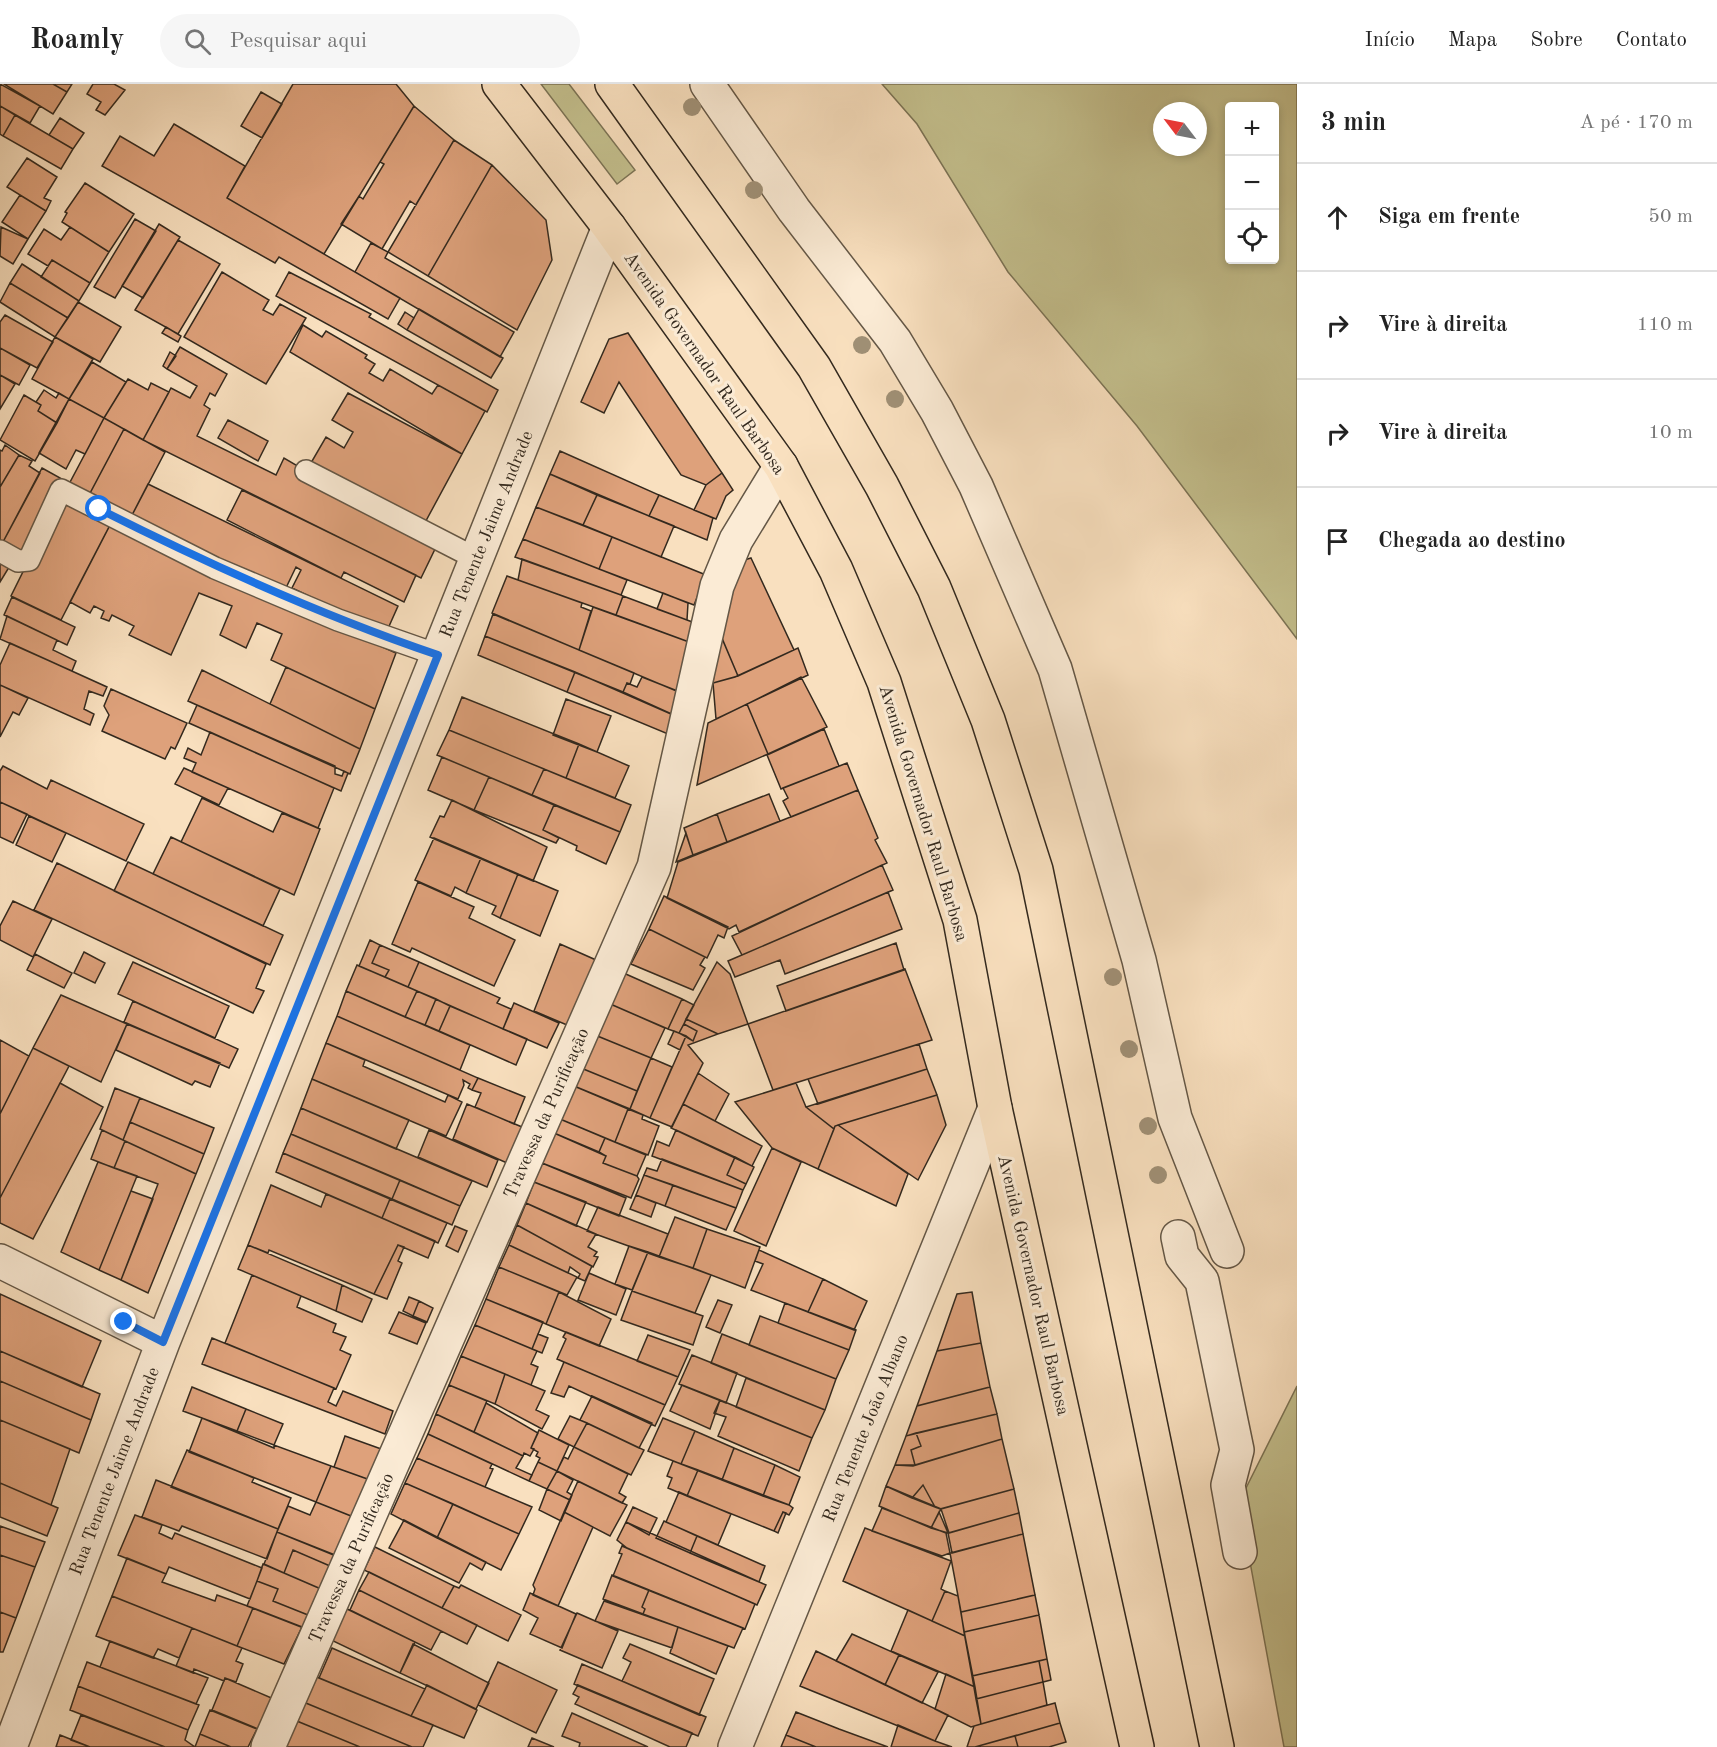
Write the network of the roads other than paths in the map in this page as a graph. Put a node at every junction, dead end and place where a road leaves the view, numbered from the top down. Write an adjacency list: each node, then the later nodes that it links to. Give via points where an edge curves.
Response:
1 (499, 84): 4 (highway, Avenida Governador Raul Barbosa)
2 (612, 84): 20 (highway, via 814,367 934,588 988,720 1036,870)
3 (707, 84): 12 (street, via 794,210 895,341 937,411 985,505 1055,669 1138,960 1175,1118)
4 (609, 227): 5 (highway, Avenida Governador Raul Barbosa); 8 (street, Rua Tenente Jaime Andrade)
5 (781, 466): 10 (highway, Avenida Governador Raul Barbosa, via 836,570 884,682 960,920); 17 (street, Travessa da Purificação, via 736,540 717,586 654,867)
6 (306, 471): 8 (lane)
7 (0, 551): 9 (lane, via 18,561 29,560 61,490 215,568 338,620)
8 (477, 559): 9 (street, Rua Tenente Jaime Andrade)
9 (438, 655): 14 (street, Rua Tenente Jaime Andrade)
10 (995, 1108): 18 (street, Rua Tenente João Albano); 19 (highway, Avenida Governador Raul Barbosa)
11 (1178, 1237): 15 (street, via 1182,1256 1202,1281 1238,1450 1228,1485)
12 (1227, 1251)
13 (0, 1262): 14 (street)
14 (163, 1342): 16 (street, Rua Tenente Jaime Andrade)
15 (1240, 1552)
16 (10, 1747)
17 (268, 1747)
18 (735, 1747)
19 (1137, 1747)
20 (1216, 1747)

